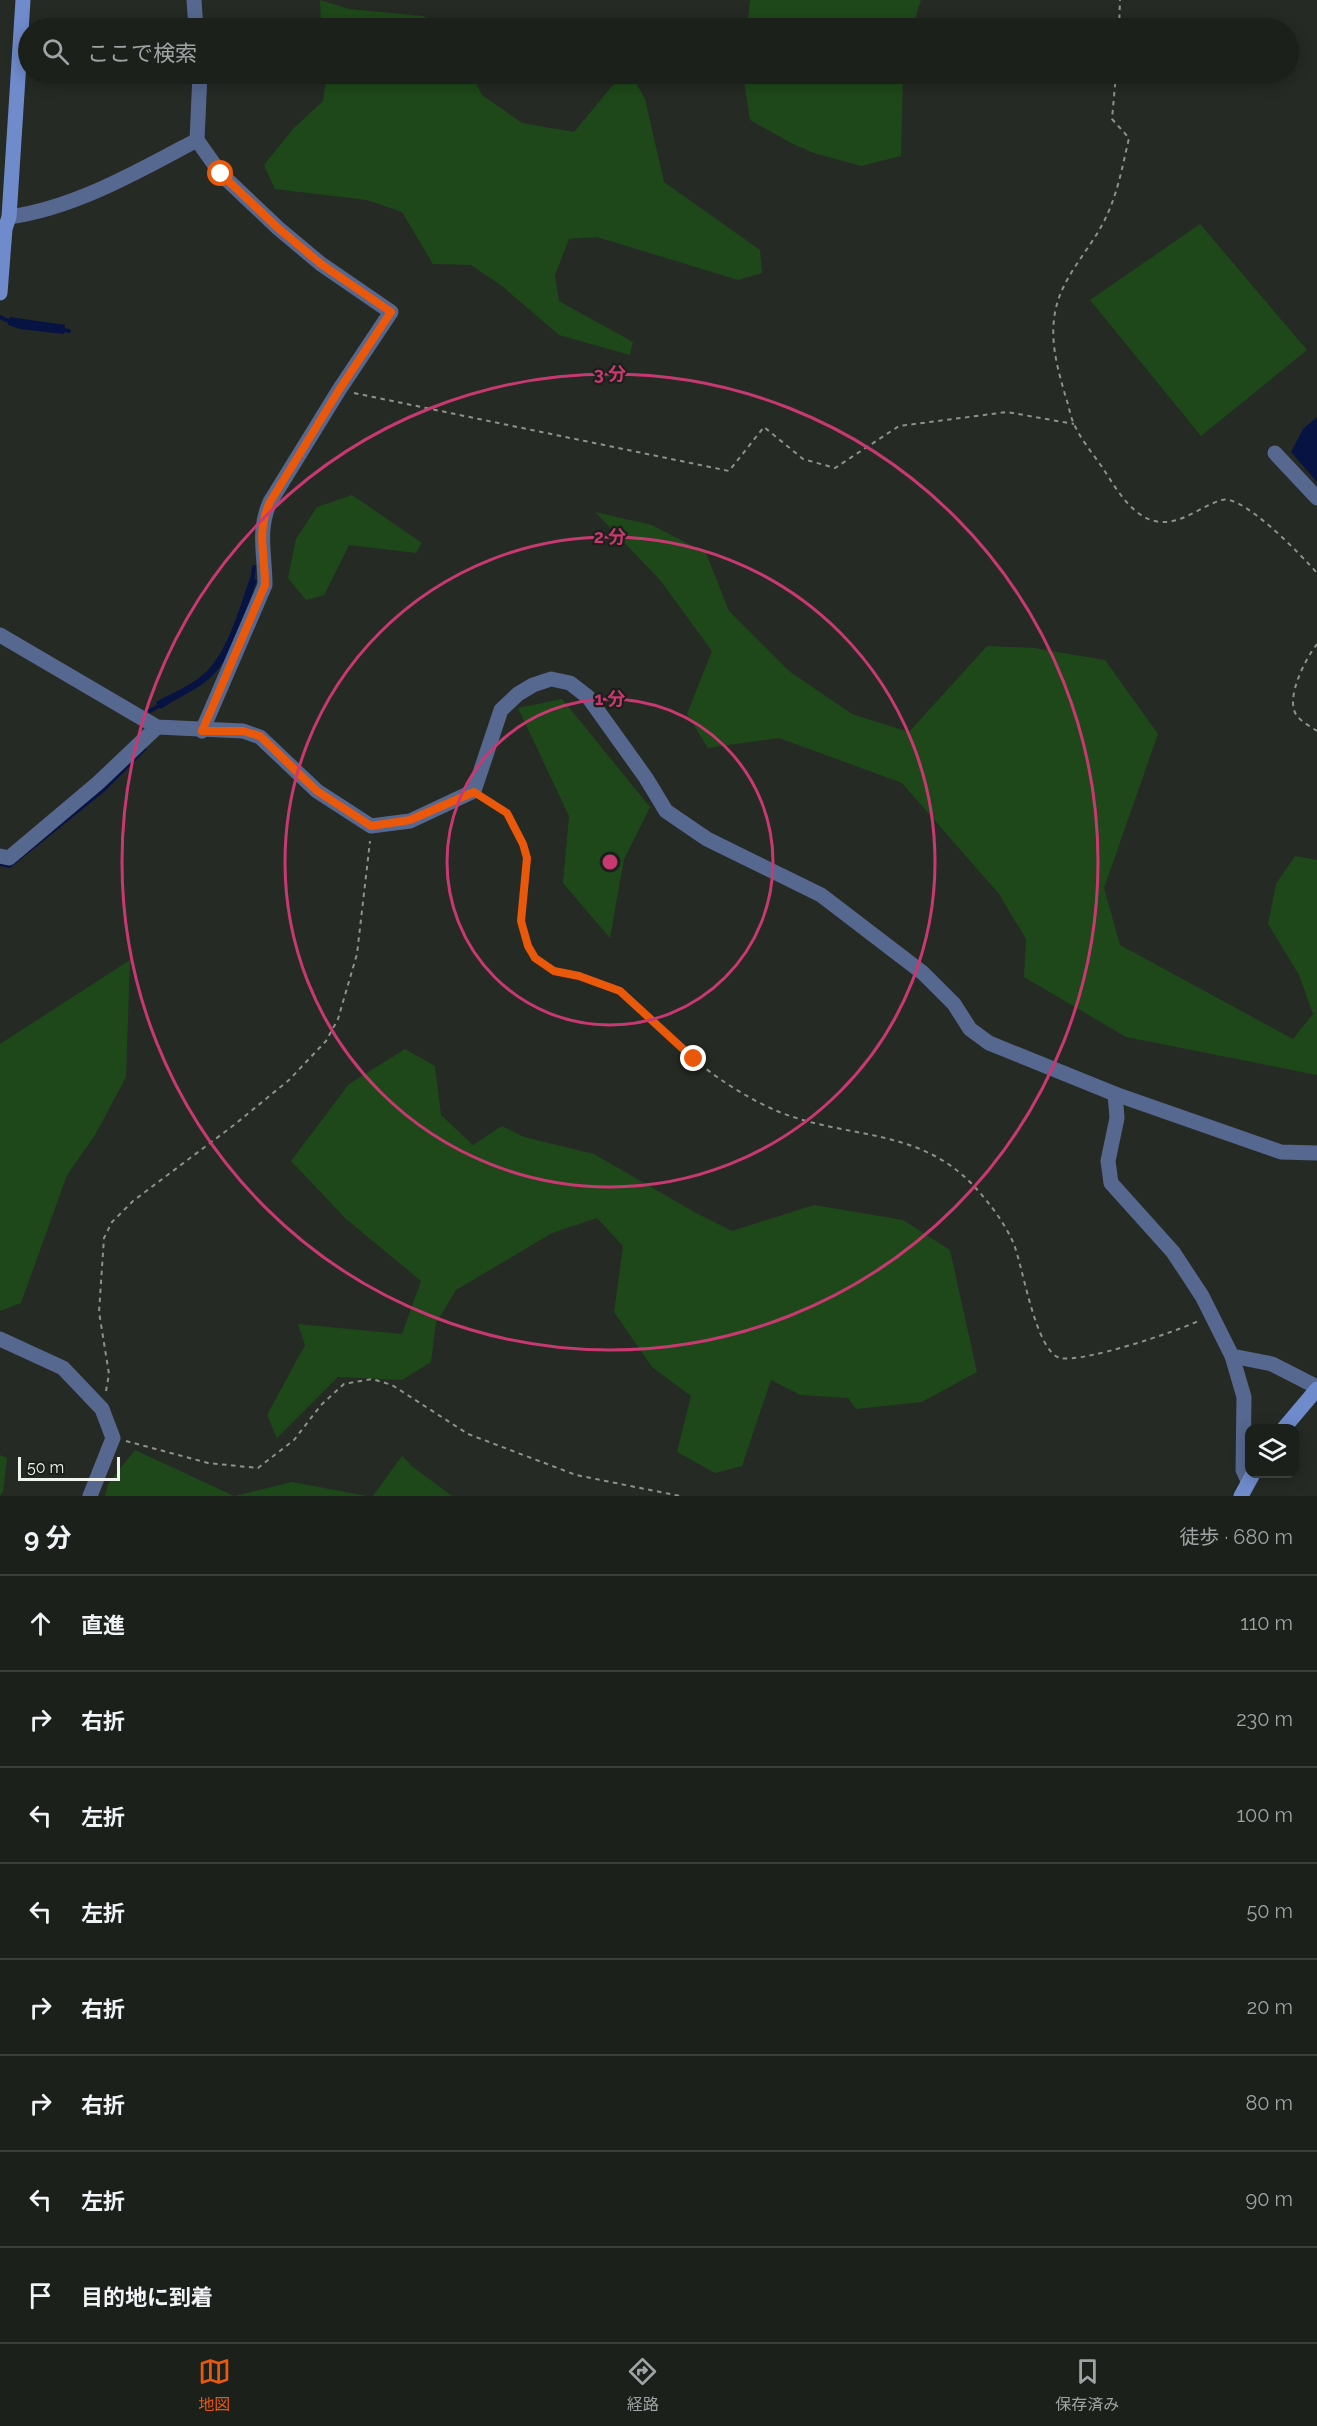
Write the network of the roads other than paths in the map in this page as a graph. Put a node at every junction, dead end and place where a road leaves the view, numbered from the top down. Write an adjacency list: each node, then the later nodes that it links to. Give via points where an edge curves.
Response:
1 (23, 0): 3 (main road)
2 (194, 0): 4 (street)
3 (22, 18)
4 (195, 18)
5 (18, 78): 8 (main road)
6 (200, 84): 7 (street)
7 (197, 140): 8 (street, via 79,197); 14 (street, via 221,174 278,228 321,264 391,312 262,518 265,585)
8 (9, 217): 9 (main road)
9 (0, 293)
10 (1275, 453): 11 (street)
11 (1317, 498)
12 (0, 635): 13 (street)
13 (157, 727): 14 (street); 15 (street, via 9,858)
14 (202, 731): 16 (street, via 243,731 260,736 317,791 371,826 410,820 474,792 501,710 532,685 551,679 570,683 588,697 666,811 708,839 821,895 923,973 954,1004 970,1029 989,1042)
15 (0, 856)
16 (1115, 1094): 17 (street, via 1281,1152); 19 (street, via 1117,1119 1108,1161 1112,1183 1173,1252 1202,1296)
17 (1317, 1153)
18 (0, 1339): 24 (street, via 63,1368 102,1409 113,1437)
19 (1232, 1356): 20 (street, via 1272,1364); 22 (street, via 1244,1397)
20 (1317, 1388): 21 (main road)
21 (1287, 1424)
22 (1245, 1472)
23 (1250, 1478): 25 (main road)
24 (90, 1496)
25 (1241, 1496)

